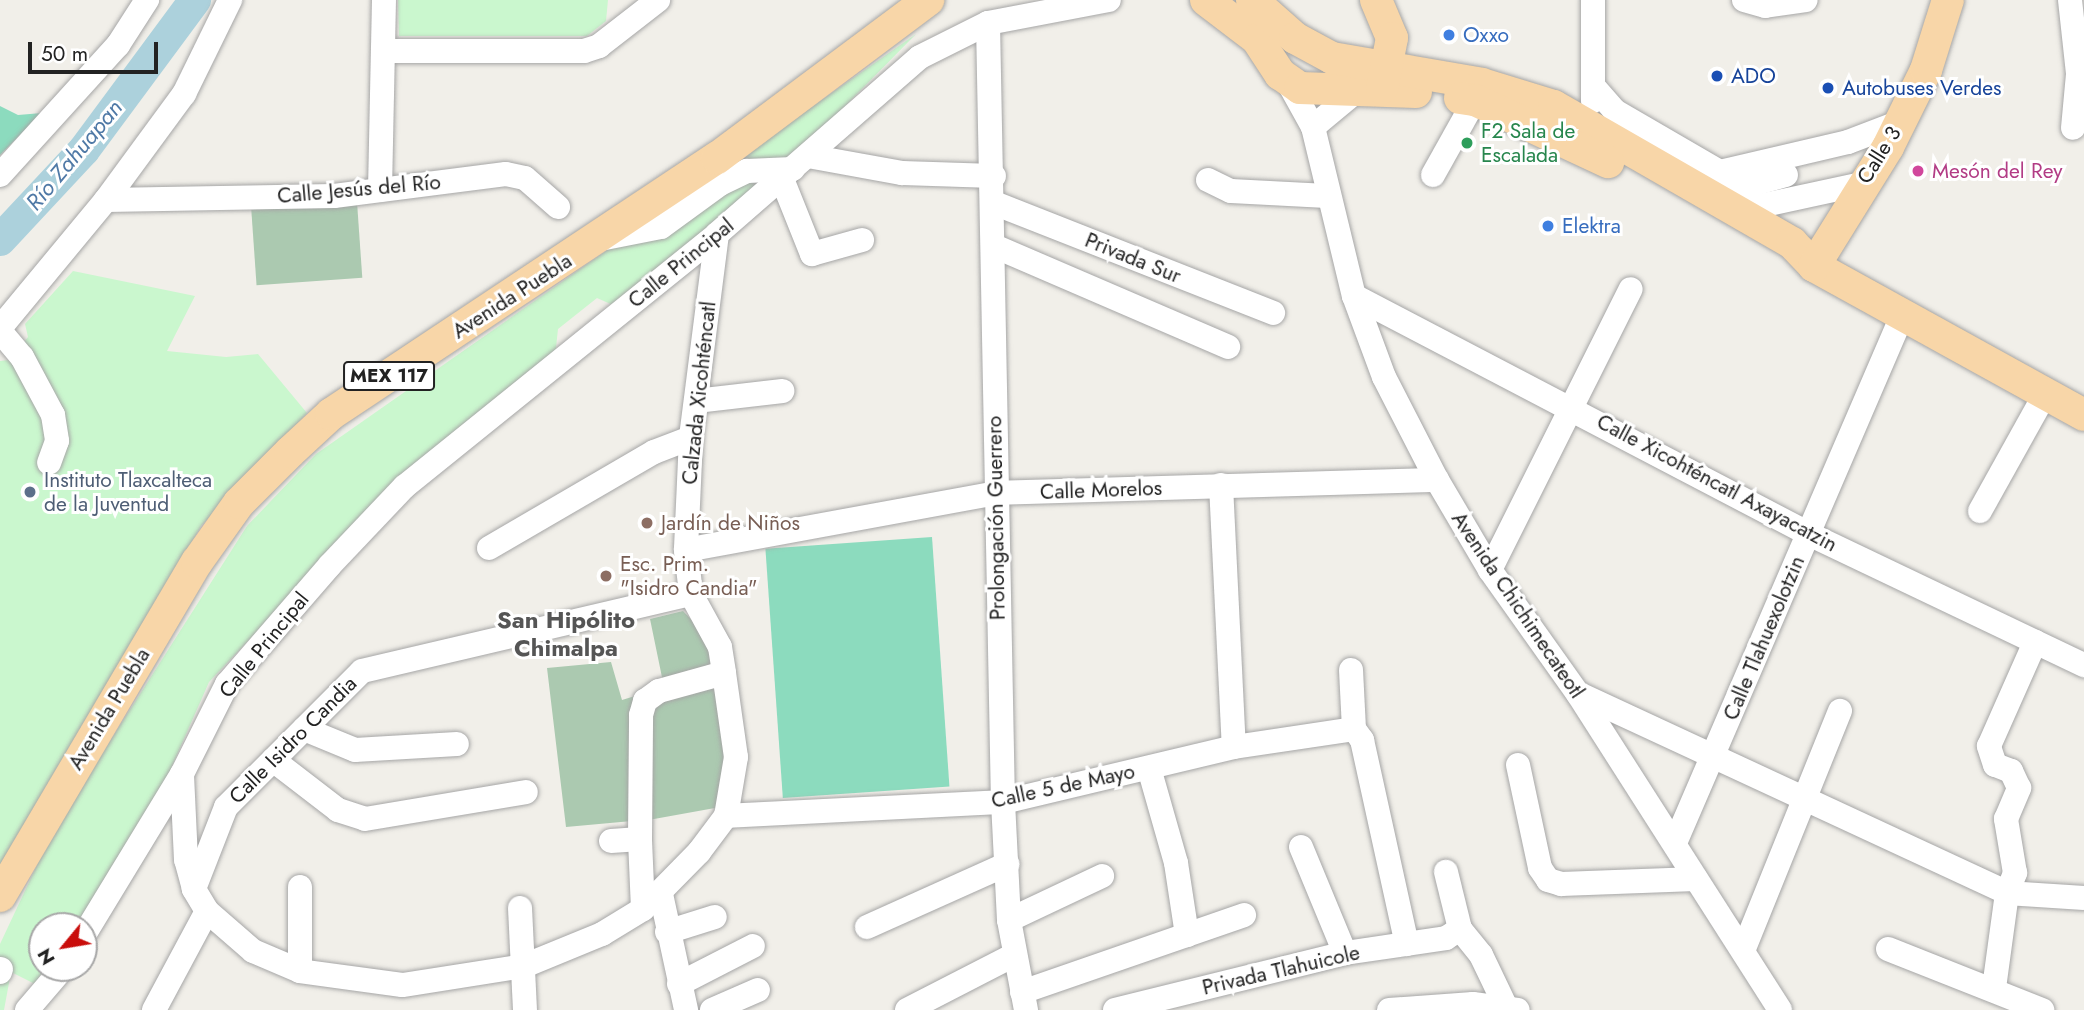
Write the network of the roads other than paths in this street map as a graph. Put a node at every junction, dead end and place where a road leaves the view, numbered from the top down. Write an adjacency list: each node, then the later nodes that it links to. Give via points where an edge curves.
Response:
1 (147, 0): 26 (street, via 118,45)
2 (230, 0): 34 (street, via 184,94)
3 (384, 0): 17 (street)
4 (658, 0): 17 (street, via 599,46 584,51)
5 (928, 0): 38 (main road, Avenida Puebla / MEX 117, via 900,25)
6 (1109, 0): 15 (street, Calle Principal)
7 (1206, 0): 18 (main road, via 1257,39)
8 (1252, 0): 16 (main road)
9 (1376, 0): 19 (main road, via 1392,38)
10 (1593, 0): 23 (street)
11 (1744, 0): 12 (street, via 1765,6)
12 (1806, 0)
13 (1948, 0): 24 (main road, Calle 3, via 1926,70)
14 (2070, 0): 22 (street, via 2078,74)
15 (988, 23): 25 (street, Calle Principal, via 920,57); 28 (street, Prolongación Guerrero)
16 (1295, 38): 18 (main road); 19 (main road)
17 (383, 51): 31 (street)
18 (1281, 73): 19 (main road, via 1318,92); 21 (street, Avenida Chichimecateotl)
19 (1377, 81): 20 (main road); 21 (street); 23 (main road, via 1517,93 1554,106)
20 (1475, 100): 23 (main road); 27 (street)
21 (1313, 127): 33 (street, Avenida Chichimecateotl)
22 (2073, 128)
23 (1596, 129): 32 (main road); 41 (main road, via 1780,261)
24 (1894, 134): 30 (main road, Calle 3); 32 (street)
25 (794, 168): 28 (street); 37 (street, Calle Principal); 38 (street, via 747,171 720,184 661,227); 39 (street, via 812,254)
26 (0, 175)
27 (1433, 175)
28 (994, 176): 35 (street, Prolongación Guerrero)
29 (1208, 180): 33 (street, via 1231,191)
30 (1862, 184): 32 (street); 41 (main road, Calle 3)
31 (380, 190): 34 (street, Calle Jesús del Río, via 334,196); 36 (street, Calle Jesús del Río, via 506,174 525,178)
32 (1714, 193): 41 (main road, via 1791,243)
33 (1327, 196): 43 (street, Avenida Chichimecateotl)
34 (106, 200): 46 (street)
35 (994, 203): 40 (street, Prolongación Guerrero); 44 (street, Privada Sur)
36 (558, 207)
37 (717, 234): 50 (street, Calzada Xicohténcatl); 78 (street, Calle Principal, via 404,487 227,684)
38 (600, 239): 94 (main road, Avenida Puebla / MEX 117, via 331,414 239,503 197,562)
39 (862, 240)
40 (994, 246): 47 (street); 57 (street, Prolongación Guerrero)
41 (1814, 266): 45 (main road)
42 (1631, 289): 51 (street)
43 (1354, 296): 51 (street, Calle Xicohténcatl Axayacatzin); 55 (street, Avenida Chichimecateotl, via 1384,377)
44 (1273, 313)
45 (1902, 316): 49 (main road); 59 (street, Calle Tlahuexolotzin)
46 (0, 330): 54 (street, via 22,357 53,415 57,441)
47 (1228, 347)
48 (782, 391): 50 (street)
49 (2045, 394): 52 (main road); 58 (street)
50 (696, 401): 53 (street, Calzada Xicohténcatl)
51 (1570, 405): 59 (street, Calle Xicohténcatl Axayacatzin); 62 (street)
52 (2084, 415)
53 (691, 438): 60 (street, via 654,452); 61 (street, Calzada Xicohténcatl)
54 (49, 463)
55 (1437, 480): 56 (street, Calle Morelos); 62 (street, Avenida Chichimecateotl)
56 (1221, 485): 57 (street, Calle Morelos); 73 (street)
57 (996, 493): 61 (street, Calle Morelos); 81 (street, Prolongación Guerrero)
58 (1980, 511)
59 (1809, 534): 64 (street, Calle Xicohténcatl Axayacatzin); 74 (street, Calle Tlahuexolotzin)
60 (489, 548)
61 (686, 550): 63 (street, Calzada Xicohténcatl)
62 (1490, 570): 68 (street, Avenida Chichimecateotl)
63 (691, 594): 67 (street, via 720,647); 70 (street, Calle Isidro Candia, via 362,671)
64 (2035, 642): 65 (street, Calle Xicohténcatl Axayacatzin); 93 (street, via 1989,746 1995,765 2011,771 2019,788 2006,819 2015,873)
65 (2084, 665)
66 (1351, 670): 71 (street)
67 (724, 673): 82 (street, via 736,757); 83 (street, via 659,691 645,701)
68 (1578, 694): 74 (street); 85 (street, Avenida Chichimecateotl)
69 (1840, 711): 80 (street)
70 (304, 729): 72 (street, via 355,750); 75 (street, Calle Isidro Candia)
71 (1354, 729): 73 (street, Calle 5 de Mayo); 107 (street, via 1362,740)
72 (457, 744)
73 (1234, 747): 77 (street, Calle 5 de Mayo)
74 (1713, 756): 80 (street); 85 (street, Calle Tlahuexolotzin)
75 (273, 760): 79 (street, via 338,810 365,818); 92 (street, Calle Isidro Candia, via 226,807)
76 (1518, 765): 90 (street, via 1540,868 1548,880 1561,884)
77 (1149, 768): 81 (street, Calle 5 de Mayo); 106 (street, via 1176,863)
78 (182, 774): 92 (street, Calle Principal, via 186,860); 99 (street)
79 (526, 792)
80 (1802, 800): 93 (street); 110 (street)
81 (1003, 802): 82 (street, Calle 5 de Mayo); 87 (street, Prolongación Guerrero)
82 (726, 816): 96 (street, Calle Principal)
83 (640, 839): 84 (street); 96 (street)
84 (611, 841)
85 (1675, 843): 90 (street, Avenida Chichimecateotl)
86 (1301, 847): 111 (street)
87 (1007, 864): 102 (street, Prolongación Guerrero); 103 (street)
88 (1446, 872): 104 (street)
89 (1102, 876): 102 (street)
90 (1696, 879): 110 (street, Avenida Chichimecateotl)
91 (300, 887): 114 (street)
92 (194, 889): 98 (street, Calle Principal)
93 (2007, 893): 95 (street); 117 (street)
94 (0, 896)
95 (2084, 898)
96 (652, 902): 105 (street); 113 (street, Calle Principal, via 602,934)
97 (520, 908): 113 (street)
98 (207, 911): 114 (street, Calle Principal, via 253,951); 122 (street)
99 (98, 912)
100 (1244, 915): 106 (street)
101 (715, 916): 105 (street)
102 (1009, 920): 112 (street, Prolongación Guerrero)
103 (867, 928)
104 (1460, 929): 107 (street, Privada Tlahuicole, via 1447,938); 120 (street, via 1481,955)
105 (667, 932): 116 (street)
106 (1187, 935): 119 (street)
107 (1407, 944): 111 (street, Privada Tlahuicole)
108 (753, 946): 116 (street)
109 (1888, 949): 117 (street)
110 (1743, 951): 129 (street, Avenida Chichimecateotl)
111 (1345, 953): 127 (street, Privada Tlahuicole)
112 (1014, 955): 119 (street, Prolongación Guerrero); 126 (street)
113 (524, 966): 114 (street, Calle Principal, via 402,985); 123 (street)
114 (300, 971)
115 (51, 982): 121 (street)
116 (679, 984): 124 (street)
117 (1994, 988): 130 (street)
118 (758, 990): 125 (street)
119 (1024, 1001)
120 (1511, 1008): 128 (street)
121 (27, 1010)
122 (154, 1010)
123 (524, 1010)
124 (686, 1010)
125 (712, 1010)
126 (907, 1010)
127 (1115, 1010)
128 (1389, 1010)
129 (1780, 1010)
130 (2042, 1010)

